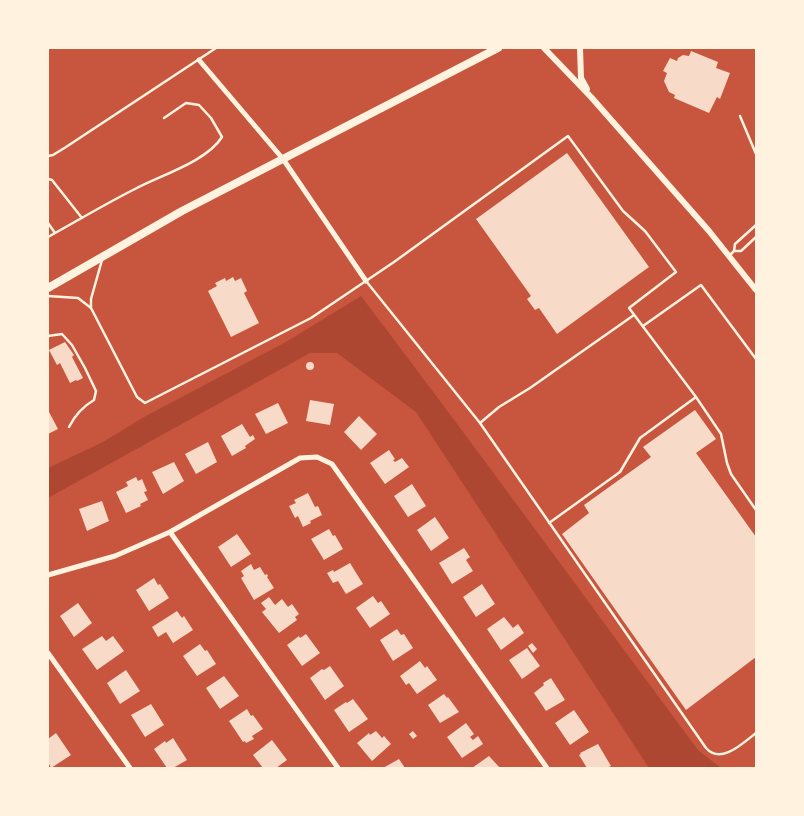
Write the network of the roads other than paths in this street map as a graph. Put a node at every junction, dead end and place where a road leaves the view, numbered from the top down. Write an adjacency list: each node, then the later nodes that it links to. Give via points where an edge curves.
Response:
1 (216, 48): 5 (lane)
2 (498, 48): 11 (main road)
3 (544, 48): 6 (street)
4 (580, 48): 6 (street, via 581,78)
5 (199, 60): 10 (lane); 11 (street)
6 (591, 97): 20 (street)
7 (740, 116): 9 (lane)
8 (164, 118): 13 (lane, via 186,103 199,105 222,137 216,146 196,159)
9 (756, 154)
10 (48, 156)
11 (283, 159): 21 (main road, via 182,211); 22 (street)
12 (48, 180): 13 (lane, via 52,180)
13 (82, 218): 16 (lane)
14 (48, 223): 16 (lane)
15 (756, 225): 19 (lane, via 734,244)
16 (55, 233): 17 (lane)
17 (48, 237)
18 (756, 238): 19 (lane, via 741,251)
19 (734, 251): 20 (lane)
20 (728, 256): 24 (street)
21 (103, 257): 23 (main road); 26 (lane)
22 (366, 281): 26 (lane, via 311,318 145,403 137,397); 27 (lane, via 568,136 623,211 645,231 676,272 628,308); 32 (lane)
23 (48, 288)
24 (756, 290)
25 (48, 296): 26 (lane, via 78,298)
26 (91, 308)
27 (634, 315): 28 (lane); 32 (lane)
28 (643, 326): 30 (lane, via 701,285); 31 (lane)
29 (48, 336): 33 (lane, via 62,334 72,345 96,391 94,400 74,416)
30 (756, 359)
31 (696, 397): 34 (lane, via 721,434 731,474); 35 (lane, via 640,438 620,472)
32 (480, 423): 35 (lane)
33 (69, 427)
34 (756, 510)
35 (550, 523): 39 (lane, via 710,753 719,755 731,751)
36 (170, 532): 37 (street, via 115,556); 41 (street); 42 (street, via 300,458 316,457 332,464)
37 (48, 575)
38 (48, 653): 40 (street)
39 (756, 733)
40 (130, 768)
41 (338, 768)
42 (547, 768)

